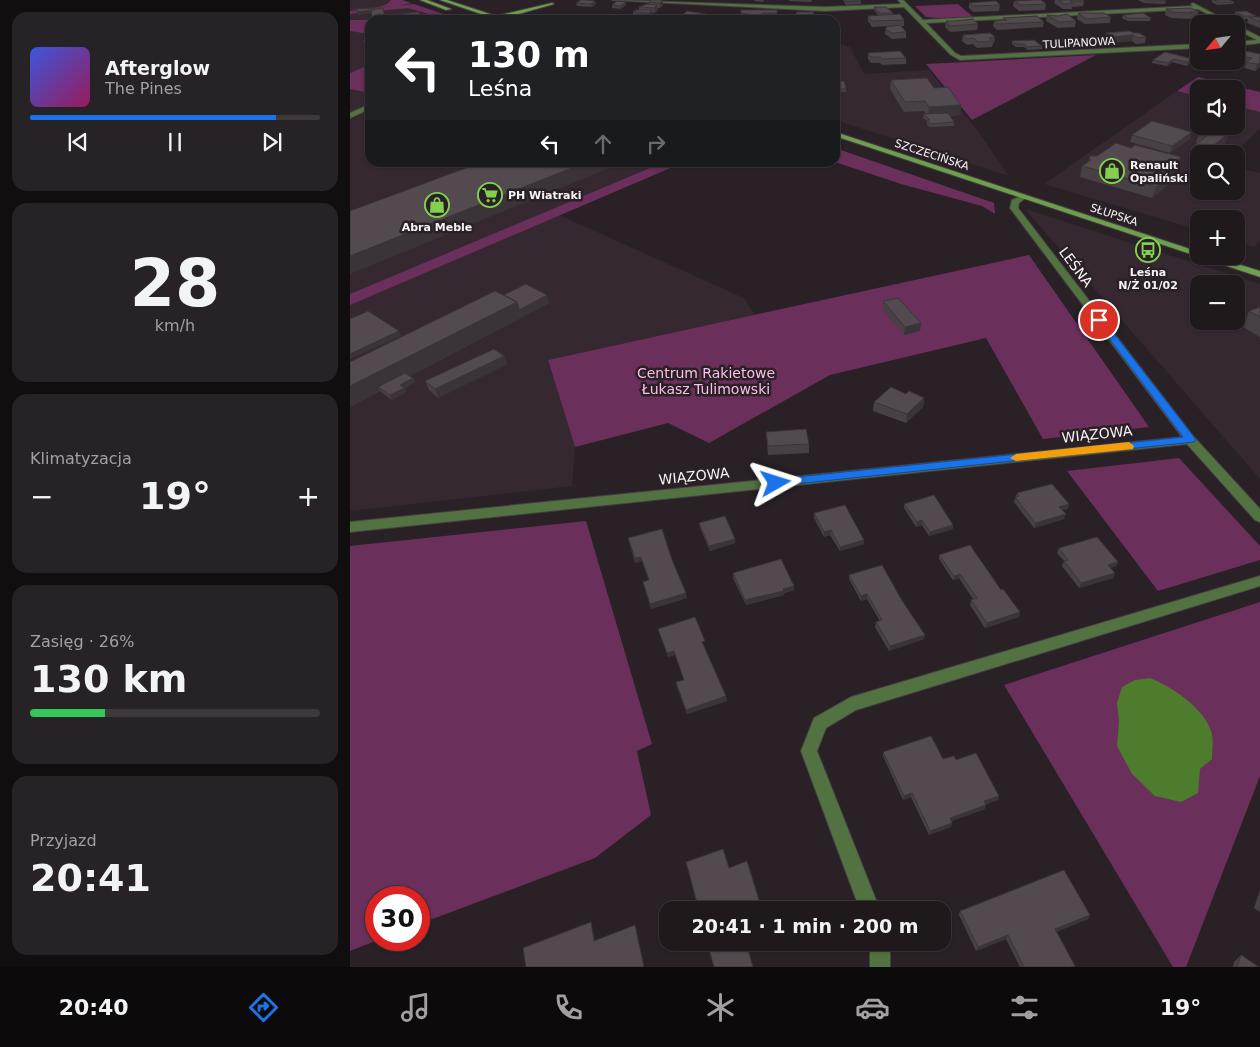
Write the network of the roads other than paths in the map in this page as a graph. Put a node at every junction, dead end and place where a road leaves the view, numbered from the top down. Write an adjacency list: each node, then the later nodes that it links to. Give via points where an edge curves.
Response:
1 (422, 0): 12 (main road)
2 (442, 0): 13 (main road)
3 (558, 0): 9 (main road)
4 (614, 0): 7 (street)
5 (900, 0): 10 (street)
6 (1186, 0): 11 (street)
7 (641, 1): 8 (street)
8 (728, 2): 10 (street, via 825,9)
9 (552, 4): 14 (main road); 15 (main road)
10 (905, 5): 17 (street)
11 (1199, 7): 16 (street); 17 (street)
12 (466, 15)
13 (487, 15)
14 (508, 15)
15 (524, 15)
16 (1214, 15)
17 (922, 22): 21 (street, TULIPANOWA, via 960,58)
18 (1245, 31): 19 (street)
19 (1260, 40): 20 (street)
20 (1245, 42)
21 (1190, 46)
22 (365, 108): 23 (street)
23 (350, 116)
24 (840, 136): 25 (main road, SZCZECIŃSKA)
25 (1023, 197): 26 (main road, SŁUPSKA); 29 (street, LEŚNA, via 1015,202 1014,208)
26 (1190, 253)
27 (1230, 265): 28 (main road, SŁUPSKA)
28 (1260, 274)
29 (1190, 440): 30 (street, LEŚNA); 31 (street, WIĄZOWA)
30 (1260, 517)
31 (350, 527)
32 (1260, 581): 33 (street, via 851,704 820,724 809,751)
33 (866, 901)
34 (880, 951): 35 (street)
35 (880, 967)

